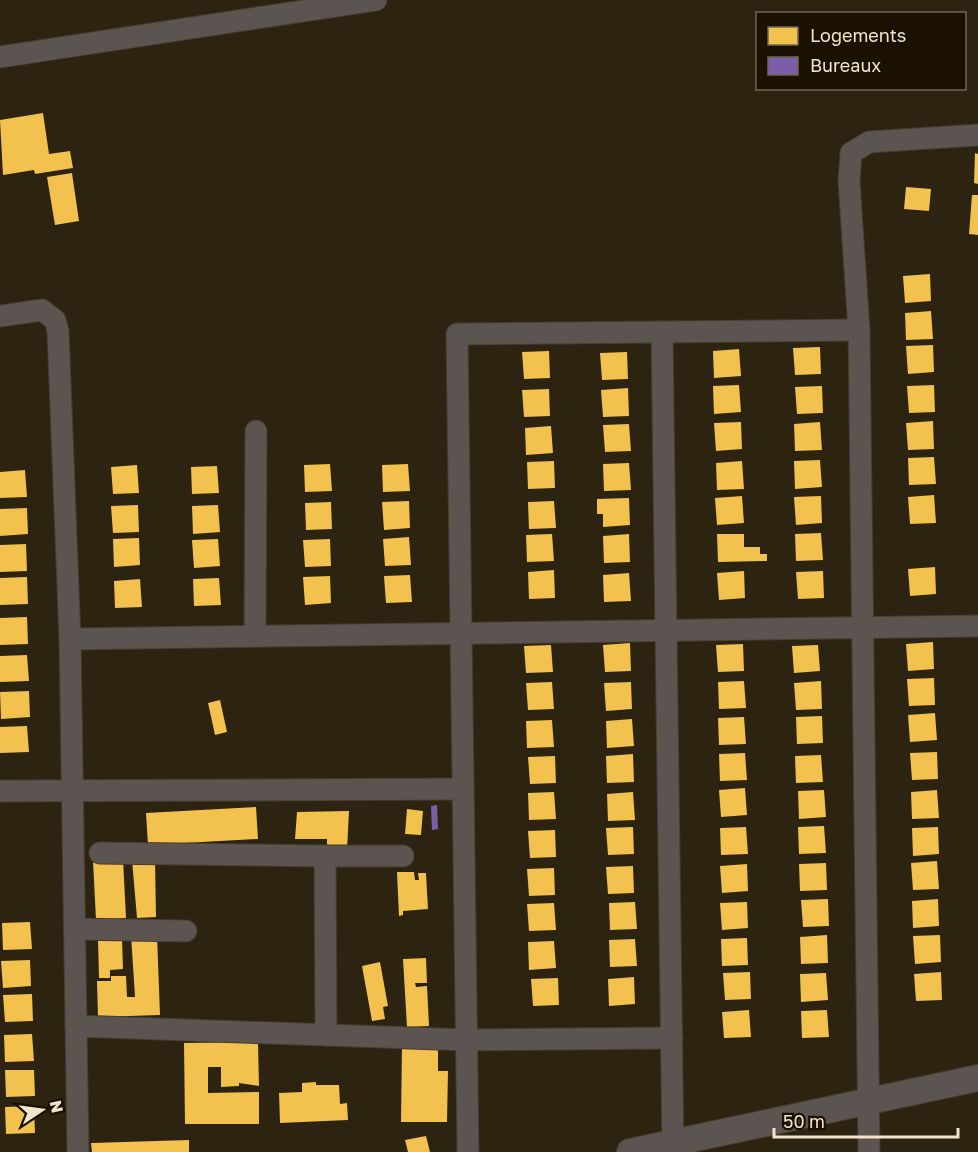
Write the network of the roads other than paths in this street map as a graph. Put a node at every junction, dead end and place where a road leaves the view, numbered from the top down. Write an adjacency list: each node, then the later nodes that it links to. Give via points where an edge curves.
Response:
1 (376, 0): 2 (street)
2 (0, 57)
3 (978, 135): 5 (street, via 869,142 851,153 849,181)
4 (0, 316): 13 (street, via 42,310 55,320 58,331)
5 (859, 330): 6 (street); 9 (street)
6 (662, 332): 10 (street); 11 (street, via 457,334)
7 (256, 431): 12 (street)
8 (978, 626): 9 (street)
9 (863, 627): 10 (street); 27 (street)
10 (667, 630): 11 (street); 24 (street)
11 (461, 633): 12 (street); 14 (street)
12 (255, 636): 13 (street)
13 (70, 639): 16 (street)
14 (463, 789): 16 (street); 25 (street)
15 (0, 790): 16 (street)
16 (72, 790): 20 (street)
17 (100, 853): 18 (street)
18 (325, 856): 19 (street); 23 (street)
19 (403, 856)
20 (75, 930): 21 (street); 22 (street)
21 (186, 931)
22 (76, 1026): 23 (street); 29 (street)
23 (326, 1035): 25 (street)
24 (672, 1038): 25 (street); 28 (street)
25 (466, 1040): 30 (street)
26 (978, 1078): 27 (street)
27 (868, 1101): 28 (street); 32 (street)
28 (673, 1147): 31 (street)
29 (78, 1152)
30 (468, 1152)
31 (630, 1152)
32 (869, 1152)

